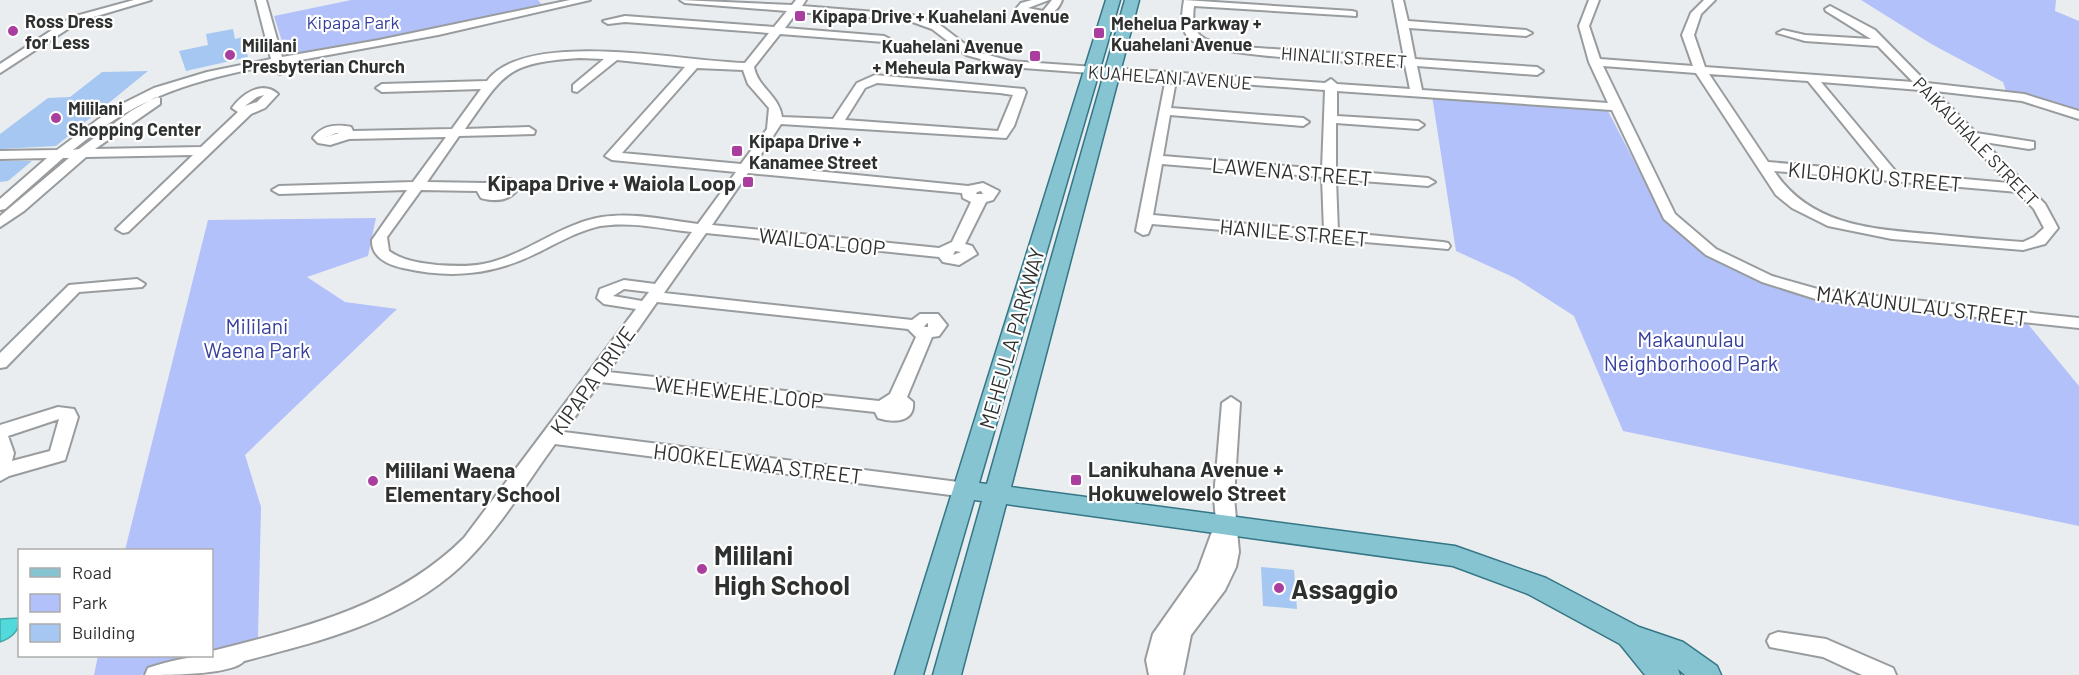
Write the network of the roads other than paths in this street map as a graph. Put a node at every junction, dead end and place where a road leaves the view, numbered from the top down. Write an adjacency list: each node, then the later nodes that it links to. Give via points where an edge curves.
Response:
1 (146, 0): 29 (street, via 76,19)
2 (261, 0): 27 (street)
3 (585, 0): 27 (street)
4 (685, 0): 13 (street, KUAHELANI AVENUE)
5 (1044, 0): 6 (street, via 1020,9 1048,14 1055,9)
6 (1057, 0)
7 (1113, 0): 30 (main road, MEHEULA PARKWAY)
8 (1132, 0): 30 (main road, MEHEULA PARKWAY)
9 (1398, 0): 17 (street)
10 (1594, 0): 25 (street, MAKAUNULAU STREET, via 1584,26)
11 (1710, 0): 32 (street, PAIKAUHALE STREET, via 1696,13 1688,35)
12 (1189, 2): 15 (street); 24 (street, HINALII STREET, via 1188,31 1211,45)
13 (797, 4): 18 (street); 30 (street, KUAHELANI AVENUE, via 908,17 936,27 970,53 993,61)
14 (1830, 9): 22 (street, PAIKAUHALE STREET)
15 (1352, 14)
16 (608, 21): 18 (street)
17 (1403, 24): 19 (street); 24 (street)
18 (776, 30): 21 (street); 28 (street)
19 (1526, 33)
20 (1783, 33): 22 (street)
21 (884, 39)
22 (1883, 43): 37 (street, PAIKAUHALE STREET)
23 (612, 58): 26 (street); 34 (street, via 560,55 529,59 509,66); 39 (street)
24 (1410, 62): 31 (street, HINALII STREET); 40 (street)
25 (1595, 62): 32 (street); 41 (street, MAKAUNULAU STREET)
26 (693, 65): 28 (street); 61 (street, WAILOA LOOP, via 612,156)
27 (280, 66): 56 (street, via 156,102); 57 (street, via 200,78 150,94 128,105)
28 (748, 67): 46 (street, via 752,81 773,102)
29 (0, 69)
30 (1102, 69): 35 (street, KUAHELANI AVENUE); 85 (main road, MEHEULA PARKWAY); 86 (main road, MEHEULA PARKWAY)
31 (1536, 71)
32 (1701, 71): 33 (street); 60 (street, PAIKAUHALE STREET)
33 (1811, 78): 37 (street); 63 (street)
34 (490, 85): 38 (street); 51 (street)
35 (1331, 85): 40 (street, KUAHELANI AVENUE); 45 (street)
36 (1169, 86): 43 (street)
37 (1924, 87): 44 (street, via 2024,98); 53 (street, PAIKAUHALE STREET)
38 (382, 88)
39 (577, 88)
40 (1416, 91): 41 (street, KUAHELANI AVENUE)
41 (1618, 107): 77 (street, MAKAUNULAU STREET, via 1669,216 1696,241 1737,267 1819,295)
42 (246, 111): 55 (street)
43 (1166, 111): 47 (street); 59 (street)
44 (2079, 115)
45 (1329, 118): 49 (street); 62 (street)
46 (776, 120): 48 (street); 61 (street, KIPAPA DRIVE)
47 (1303, 122)
48 (837, 123): 48 (street, via 1001,135 1020,92 875,79 861,86)
49 (1418, 125)
50 (529, 131): 51 (street)
51 (458, 133): 52 (street); 65 (street)
52 (346, 135)
53 (1971, 136): 54 (street); 67 (street, PAIKAUHALE STREET)
54 (2029, 146)
55 (204, 151): 56 (street); 71 (street)
56 (85, 153): 57 (street); 70 (street)
57 (61, 154): 58 (street); 69 (street)
58 (0, 155)
59 (1157, 160): 62 (street, LAWENA STREET); 73 (street, HANILE STREET, via 1144,225)
60 (1765, 166): 63 (street, KILOHOKU STREET); 67 (street, PAIKAUHALE STREET, via 1789,199 1833,224 1882,234 1988,245 2038,243 2051,228 2049,220)
61 (745, 169): 72 (street, KIPAPA DRIVE); 72 (street, WAILOA LOOP, via 974,195 957,246 943,254)
62 (1329, 174): 64 (street, LAWENA STREET); 73 (street)
63 (1893, 177): 67 (street, KILOHOKU STREET)
64 (1428, 182)
65 (416, 186): 66 (street); 68 (street); 72 (street, WAILOA LOOP, via 380,237 379,247 384,255 402,264 459,271 489,268 578,227 607,220)
66 (486, 187)
67 (2021, 188)
68 (279, 190)
69 (0, 206)
70 (0, 223)
71 (123, 228)
72 (701, 228): 76 (street, KIPAPA DRIVE)
73 (1331, 234): 74 (street, HANILE STREET)
74 (1443, 246)
75 (137, 284): 78 (street, via 75,288)
76 (651, 297): 79 (street, KIPAPA DRIVE); 79 (street, WEHEWEHE LOOP, via 920,329 889,403)
77 (2079, 323)
78 (0, 363)
79 (596, 376): 82 (street, KIPAPA DRIVE)
80 (1231, 403): 87 (street)
81 (0, 432): 84 (street, via 52,414 68,413 69,417 58,455)
82 (550, 437): 85 (street, HOOKELEWAA STREET); 90 (street, KIPAPA DRIVE, via 484,526 445,568 381,607)
83 (0, 438): 84 (street, via 5,453)
84 (1, 473)
85 (966, 490): 86 (main road); 93 (main road, MEHEULA PARKWAY)
86 (999, 494): 87 (main road); 94 (main road, MEHEULA PARKWAY)
87 (1225, 523): 88 (main road, via 1455,556 1537,586); 95 (street, via 1205,576 1172,618 1161,639); 96 (street, via 1229,552 1226,567 1218,584 1180,632 1175,668)
88 (1630, 636): 97 (main road); 98 (main road, via 1673,650)
89 (1778, 641): 99 (street, via 1826,648)
90 (250, 651): 91 (street, KIPAPA DRIVE); 92 (street, KIPAPA DRIVE)
91 (156, 675)
92 (199, 675)
93 (909, 675)
94 (947, 675)
95 (1160, 675)
96 (1170, 675)
97 (1666, 675)
98 (1707, 675)
99 (1885, 675)

